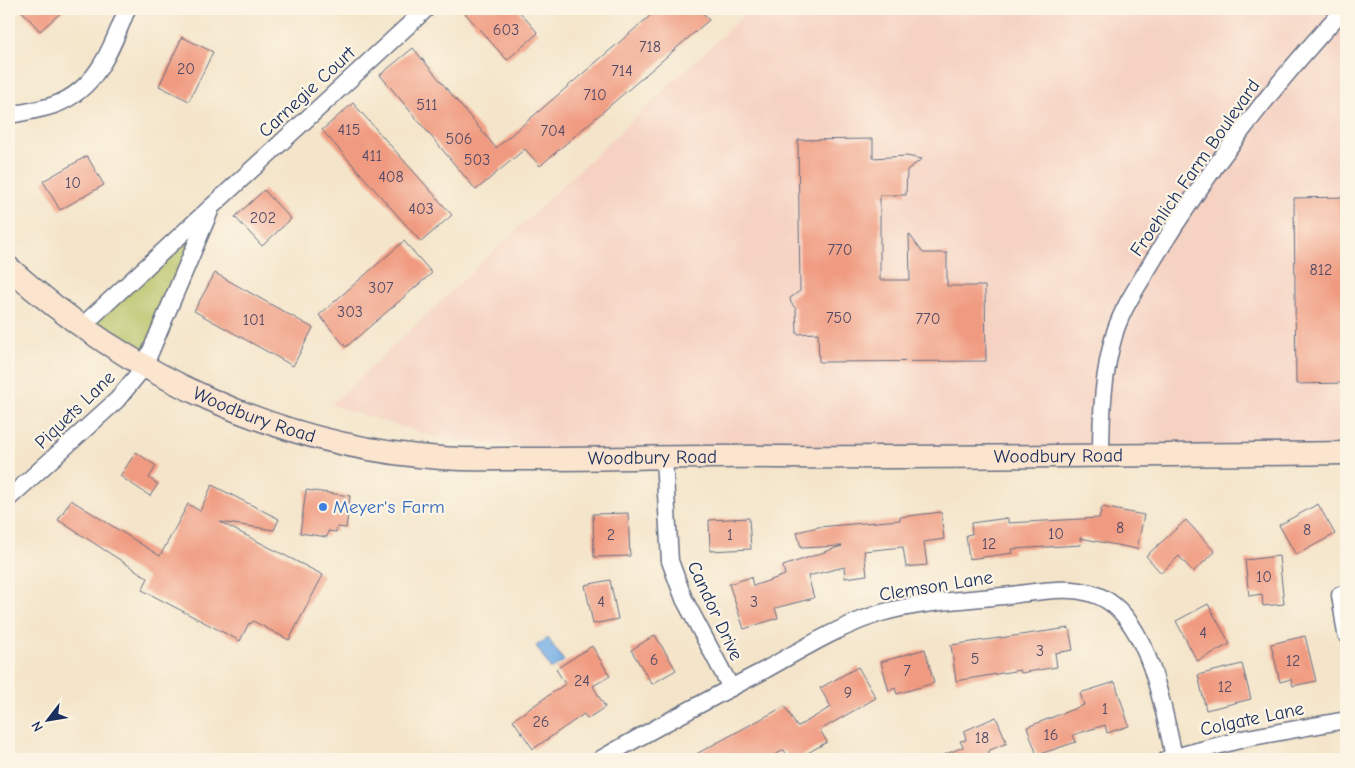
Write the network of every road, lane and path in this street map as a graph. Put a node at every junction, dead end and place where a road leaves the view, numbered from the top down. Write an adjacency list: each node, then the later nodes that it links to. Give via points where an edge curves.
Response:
1 (127, 9): 4 (street, via 110,51 94,77 82,88 53,106)
2 (426, 9): 5 (street, Carnegie Court)
3 (1344, 9): 10 (street, Froehlich Farm Boulevard, via 1254,115 1171,230 1128,302 1115,331 1107,364)
4 (9, 115)
5 (214, 204): 7 (street, Carnegie Court); 8 (street, Carnegie Court)
6 (9, 268): 7 (main road, Woodbury Road)
7 (81, 328): 8 (main road, Woodbury Road)
8 (144, 367): 11 (main road, Woodbury Road, via 224,406 273,424 392,453 442,459); 12 (street, Piquets Lane, via 117,400)
9 (1346, 452): 10 (main road, Woodbury Road)
10 (1101, 456): 11 (main road, Woodbury Road)
11 (664, 459): 15 (street, Candor Drive, via 670,561 684,599)
12 (9, 498)
13 (1340, 595): 14 (street)
14 (1346, 634)
15 (731, 688): 17 (street, Clemson Lane, via 844,627 882,613 1024,593 1065,590 1092,593 1109,601 1139,636 1166,720); 18 (street, Clemson Lane)
16 (1346, 720): 17 (street, Colgate Lane, via 1247,738)
17 (1170, 758)
18 (601, 759)

